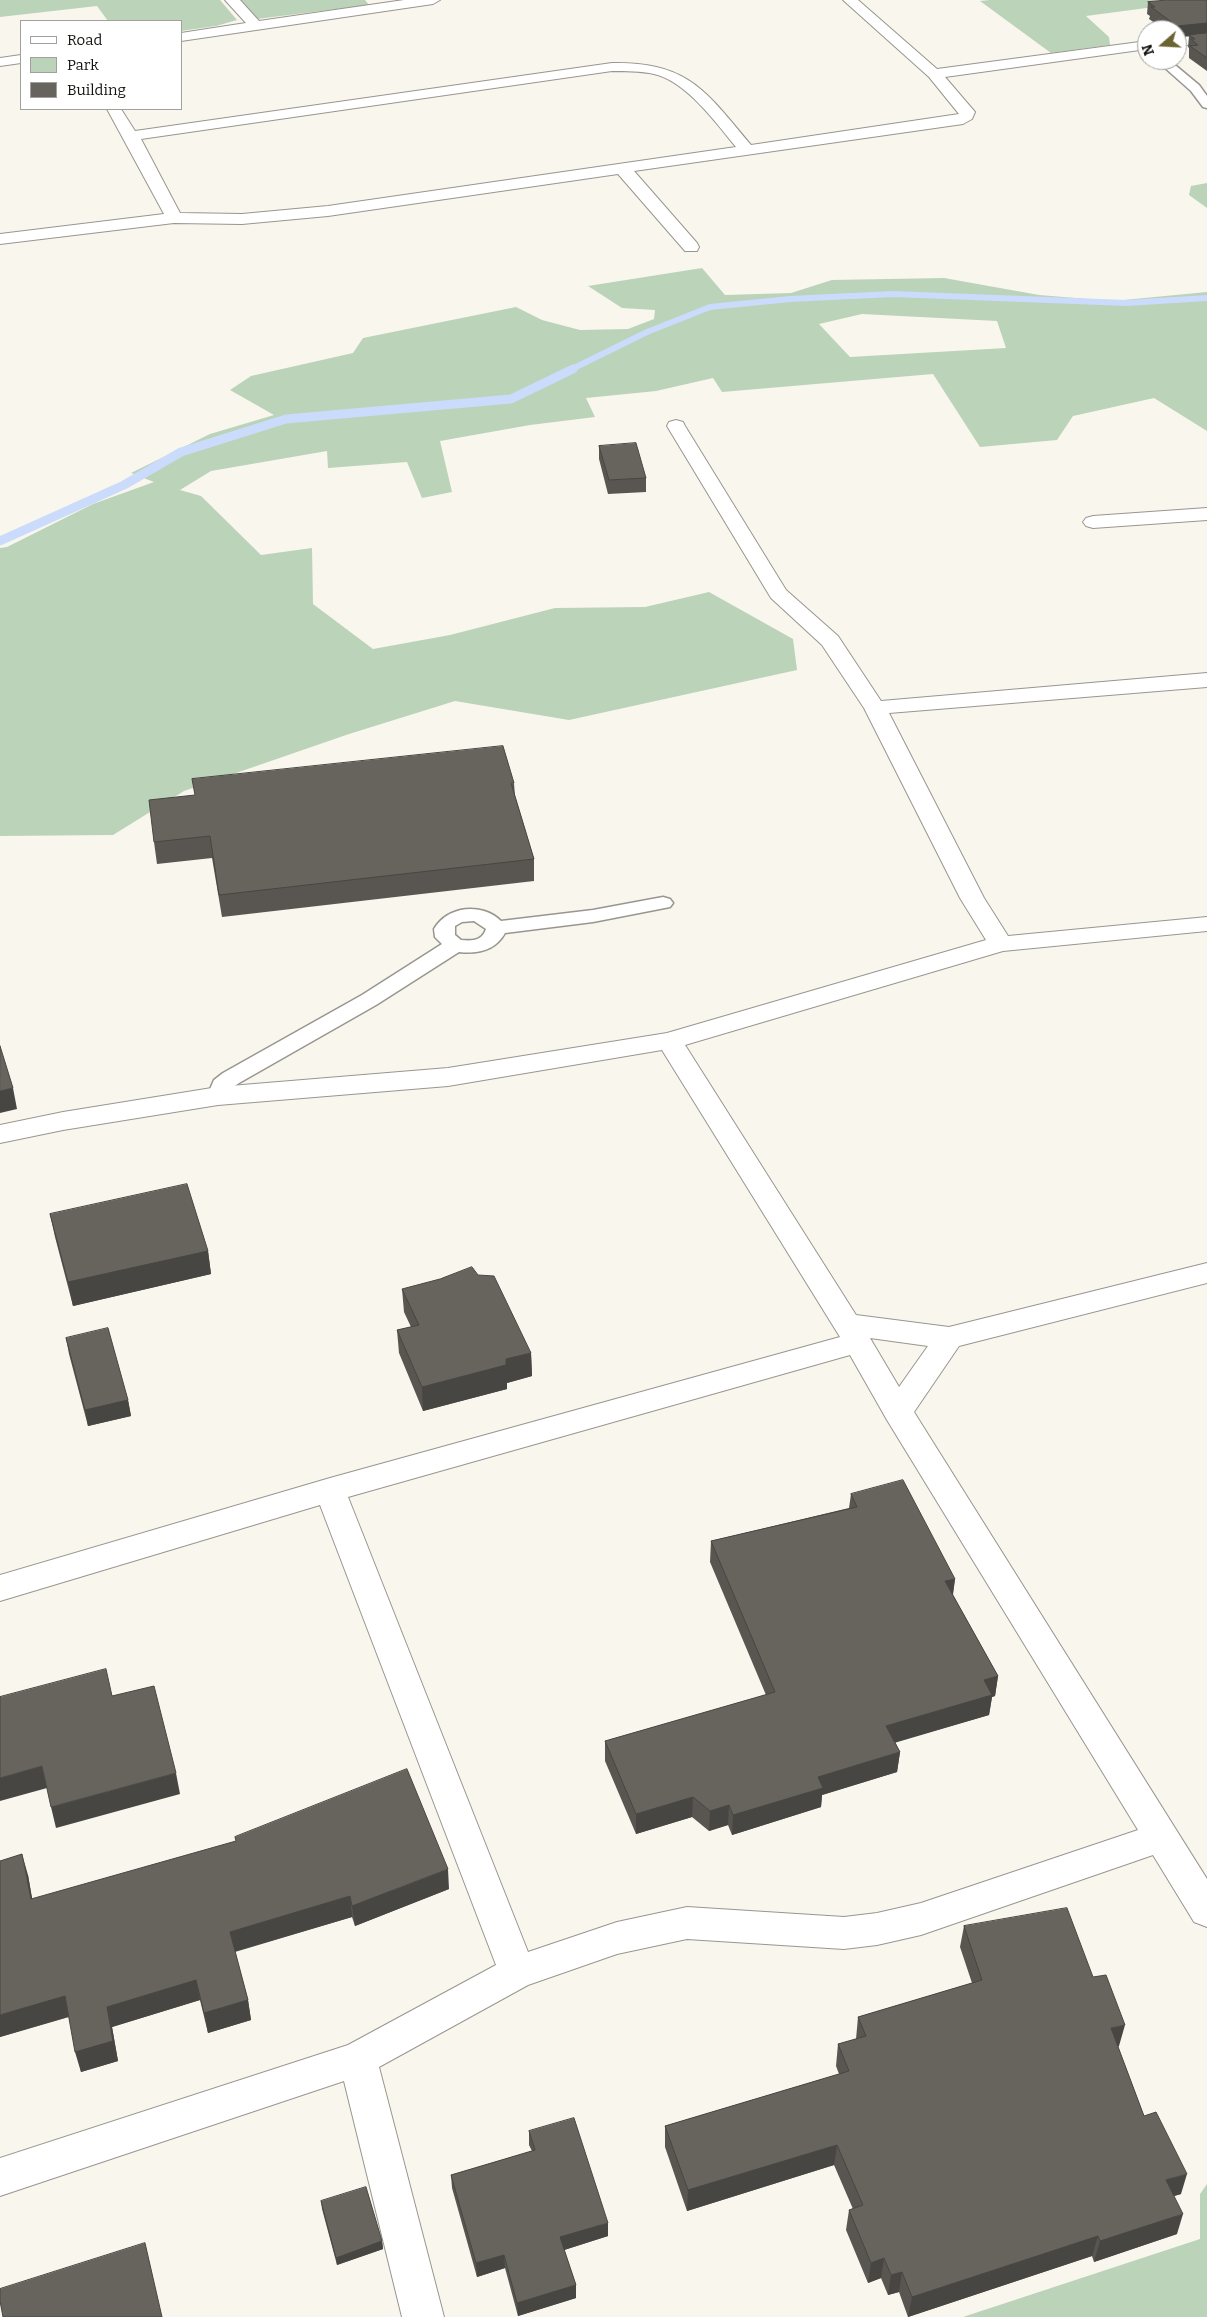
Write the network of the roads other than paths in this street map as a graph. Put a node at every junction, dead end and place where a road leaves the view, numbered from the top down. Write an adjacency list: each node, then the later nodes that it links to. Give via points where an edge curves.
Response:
1 (232, 0): 4 (street)
2 (433, 0): 4 (street)
3 (850, 0): 12 (street)
4 (256, 26): 5 (street)
5 (182, 37)
6 (1207, 39): 7 (street)
7 (1187, 41)
8 (1137, 48): 12 (street)
9 (20, 60): 10 (street)
10 (0, 62)
11 (1174, 70): 13 (lane, via 1195,88)
12 (934, 74): 16 (street, via 968,116)
13 (1207, 104)
14 (115, 110): 15 (street)
15 (131, 136): 16 (street, via 612,67 642,67 668,74 706,103); 18 (street)
16 (746, 149): 17 (street)
17 (621, 167): 18 (street, via 328,211 242,219); 20 (street)
18 (174, 218): 19 (street)
19 (0, 239)
20 (691, 247)
21 (676, 426): 25 (street, via 778,594 830,641)
22 (1207, 514): 23 (street)
23 (1093, 522)
24 (1207, 680): 25 (street)
25 (875, 708): 30 (street, via 972,898)
26 (663, 903): 28 (lane)
27 (1207, 924): 30 (street)
28 (496, 928): 29 (lane, via 489,942 467,947); 29 (lane, via 484,916 460,915 444,926 447,940)
29 (455, 944): 32 (lane, via 369,1000 231,1078 222,1085)
30 (1001, 944): 31 (street)
31 (669, 1041): 32 (street, via 448,1077); 35 (street)
32 (218, 1096): 33 (street)
33 (0, 1134)
34 (1207, 1273): 36 (street)
35 (852, 1333): 36 (street); 37 (street); 38 (street)
36 (949, 1338): 37 (street)
37 (898, 1412): 40 (street)
38 (330, 1490): 39 (street); 42 (street)
39 (0, 1588)
40 (1162, 1837): 41 (street); 42 (street, via 921,1918 877,1929 844,1933 687,1923 616,1938)
41 (1207, 1911)
42 (517, 1972): 43 (street)
43 (358, 2060): 44 (street); 45 (street)
44 (0, 2177)
45 (423, 2317)

